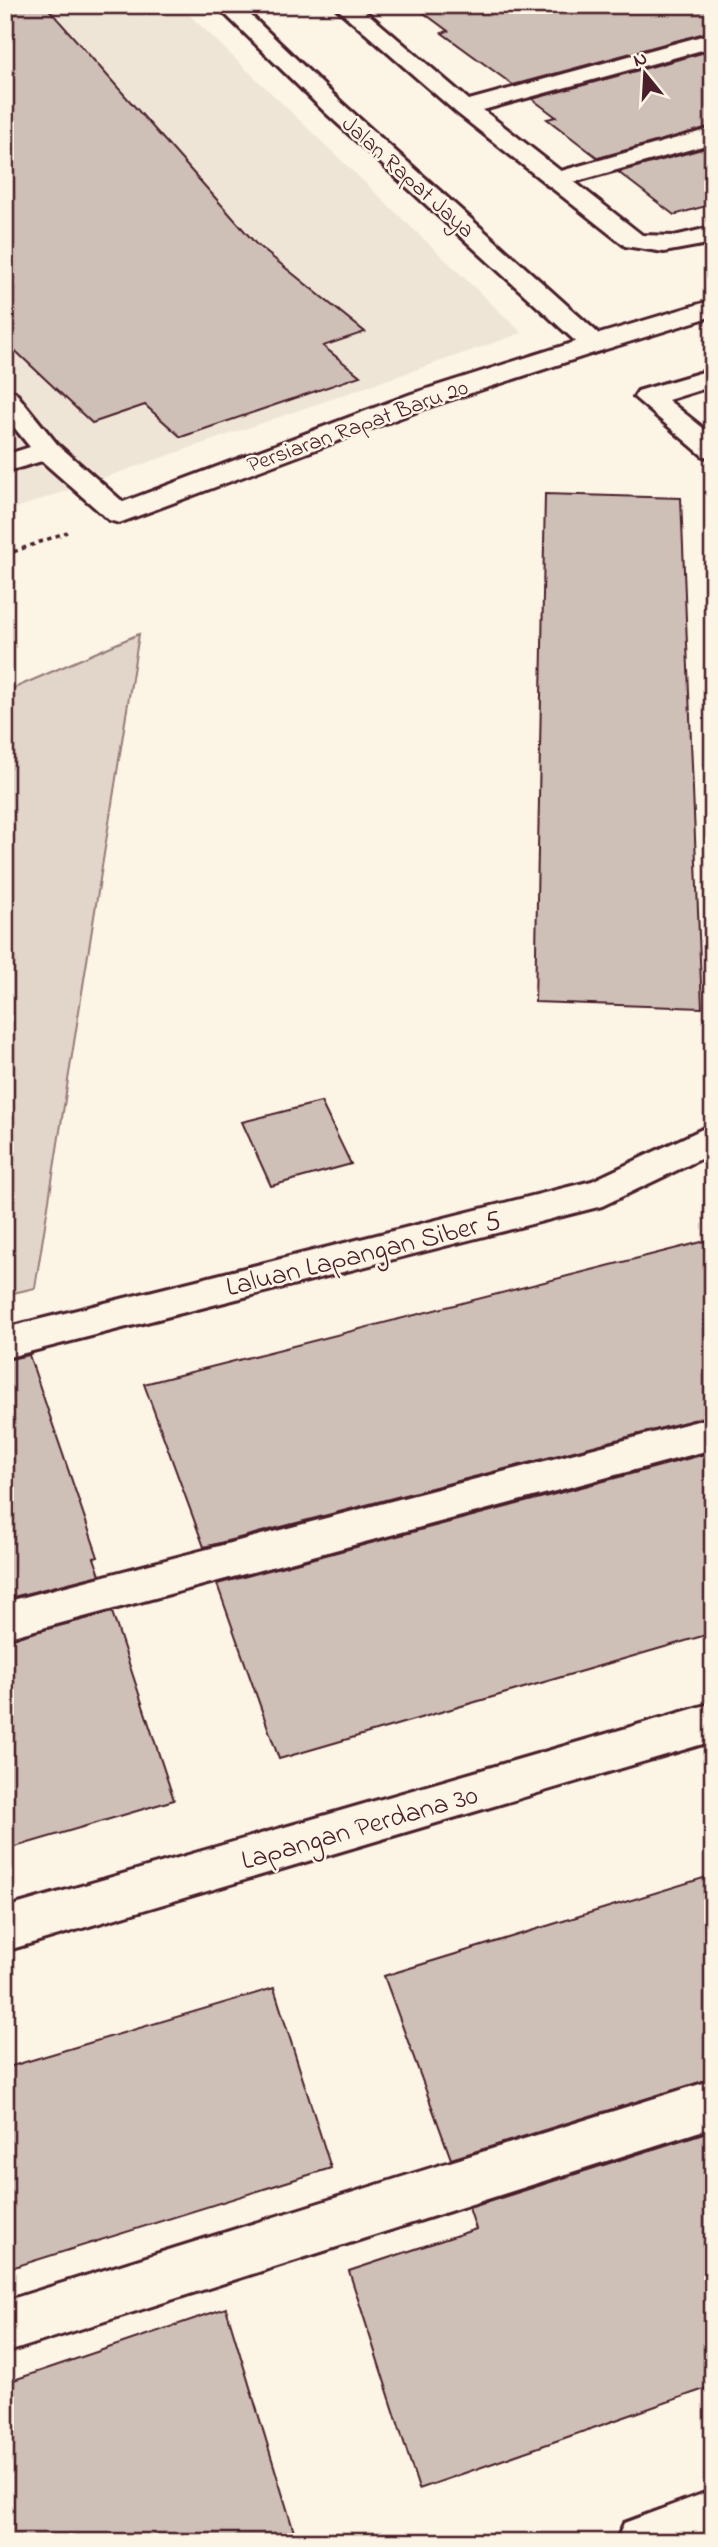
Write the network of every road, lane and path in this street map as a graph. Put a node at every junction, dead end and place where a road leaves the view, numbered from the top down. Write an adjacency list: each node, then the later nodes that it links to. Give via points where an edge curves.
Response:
1 (228, 5): 9 (street, Jalan Rapat Jaya, via 334,108)
2 (344, 5): 4 (street)
3 (713, 40): 4 (street)
4 (465, 108): 6 (street)
5 (713, 135): 6 (street)
6 (556, 180): 7 (street, via 634,241 658,246)
7 (713, 235)
8 (713, 308): 9 (street, Persiaran Rapat Baru 20)
9 (594, 344): 15 (street, Persiaran Rapat Baru 20, via 421,400)
10 (713, 377): 13 (street, via 648,397)
11 (5, 398): 12 (street)
12 (47, 450): 14 (street); 15 (street)
13 (713, 450)
14 (5, 464)
15 (119, 514): 16 (path)
16 (5, 555)
17 (713, 1137): 18 (street, Laluan Lapangan Siber 5, via 602,1192)
18 (5, 1343)
19 (713, 1433): 20 (street)
20 (5, 1620)
21 (713, 1722): 22 (street, Lapangan Perdana 30)
22 (5, 1930)
23 (713, 2103): 24 (street)
24 (5, 2328)
25 (713, 2517): 26 (street)
26 (643, 2542)

